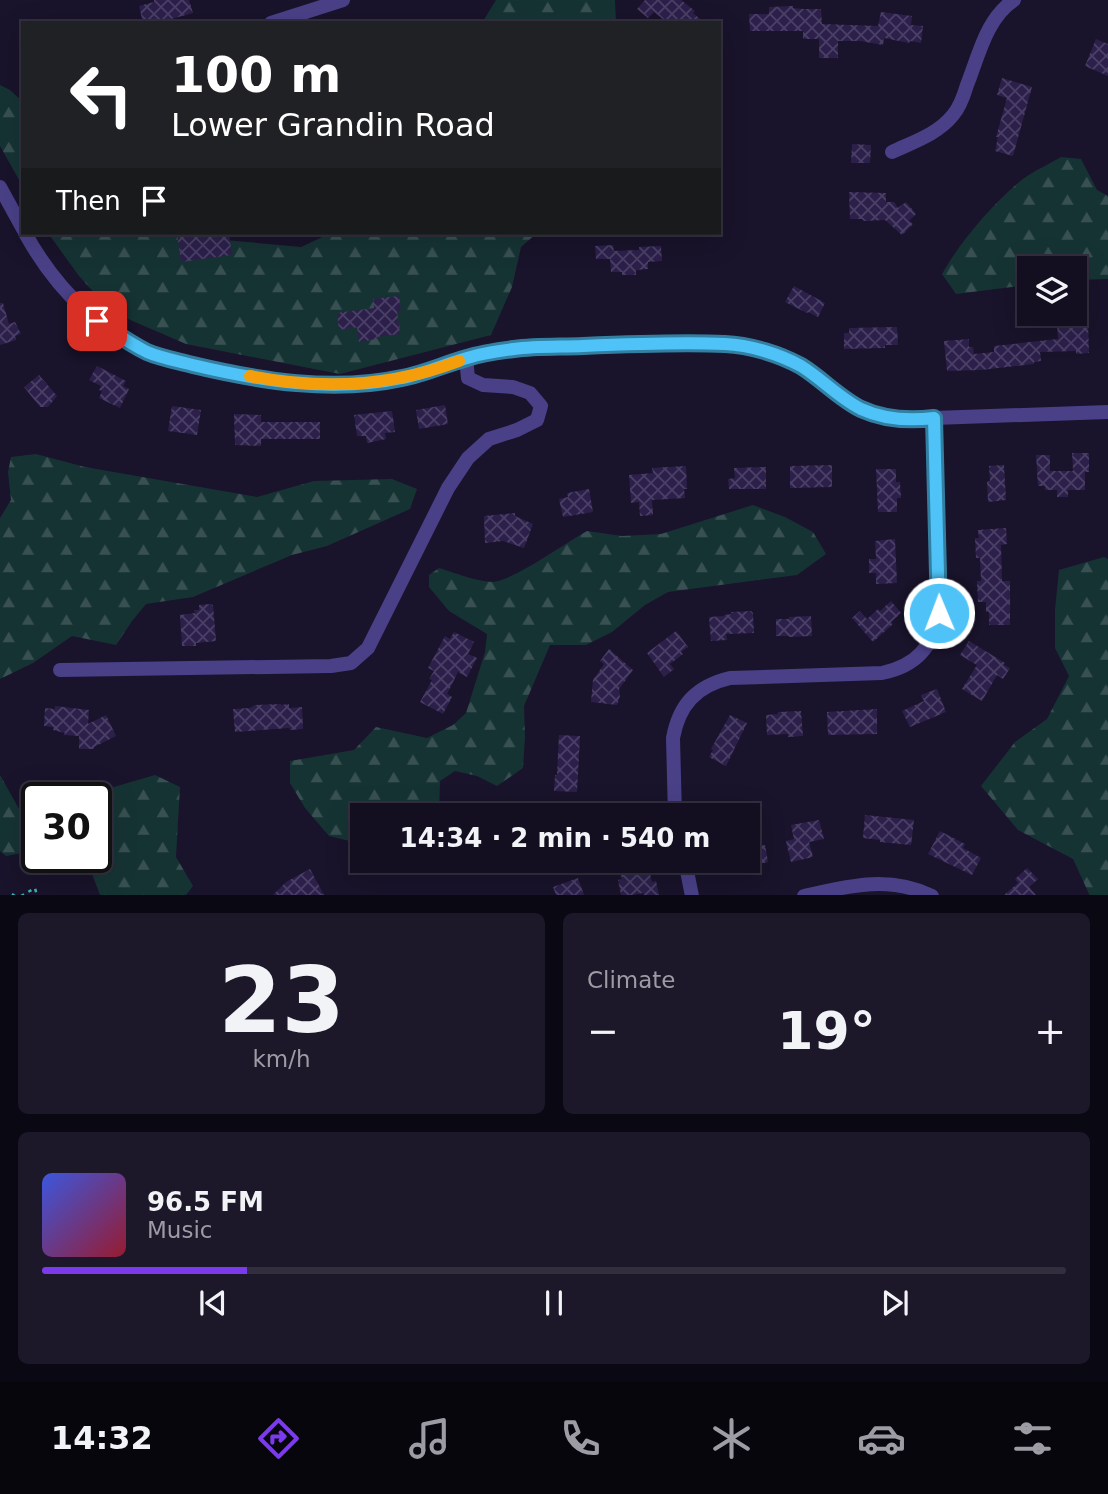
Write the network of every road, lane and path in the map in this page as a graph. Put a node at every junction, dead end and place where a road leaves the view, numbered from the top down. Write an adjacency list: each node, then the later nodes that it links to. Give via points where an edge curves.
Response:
1 (343, 0): 3 (street)
2 (1014, 0): 4 (street, via 989,28 953,116 927,136)
3 (277, 21)
4 (892, 152)
5 (0, 187): 6 (street)
6 (21, 226)
7 (26, 235): 8 (street, via 75,301 97,321 149,353 262,379 341,386 402,379)
8 (466, 358): 10 (street, via 516,348 728,344 801,366 877,415); 11 (street, via 468,377 483,385 530,393 541,406 537,420 489,439 468,458 448,488 368,649 351,663)
9 (1108, 412): 10 (street)
10 (934, 418): 12 (street, via 939,613 925,649 906,665 882,673 730,678 706,686 687,703 675,726)
11 (61, 670)
12 (675, 803)
13 (687, 873): 16 (street)
14 (21, 895): 15 (path, via 35,888)
15 (37, 895)
16 (692, 895)
17 (804, 895): 18 (street, via 873,883)
18 (932, 895)

